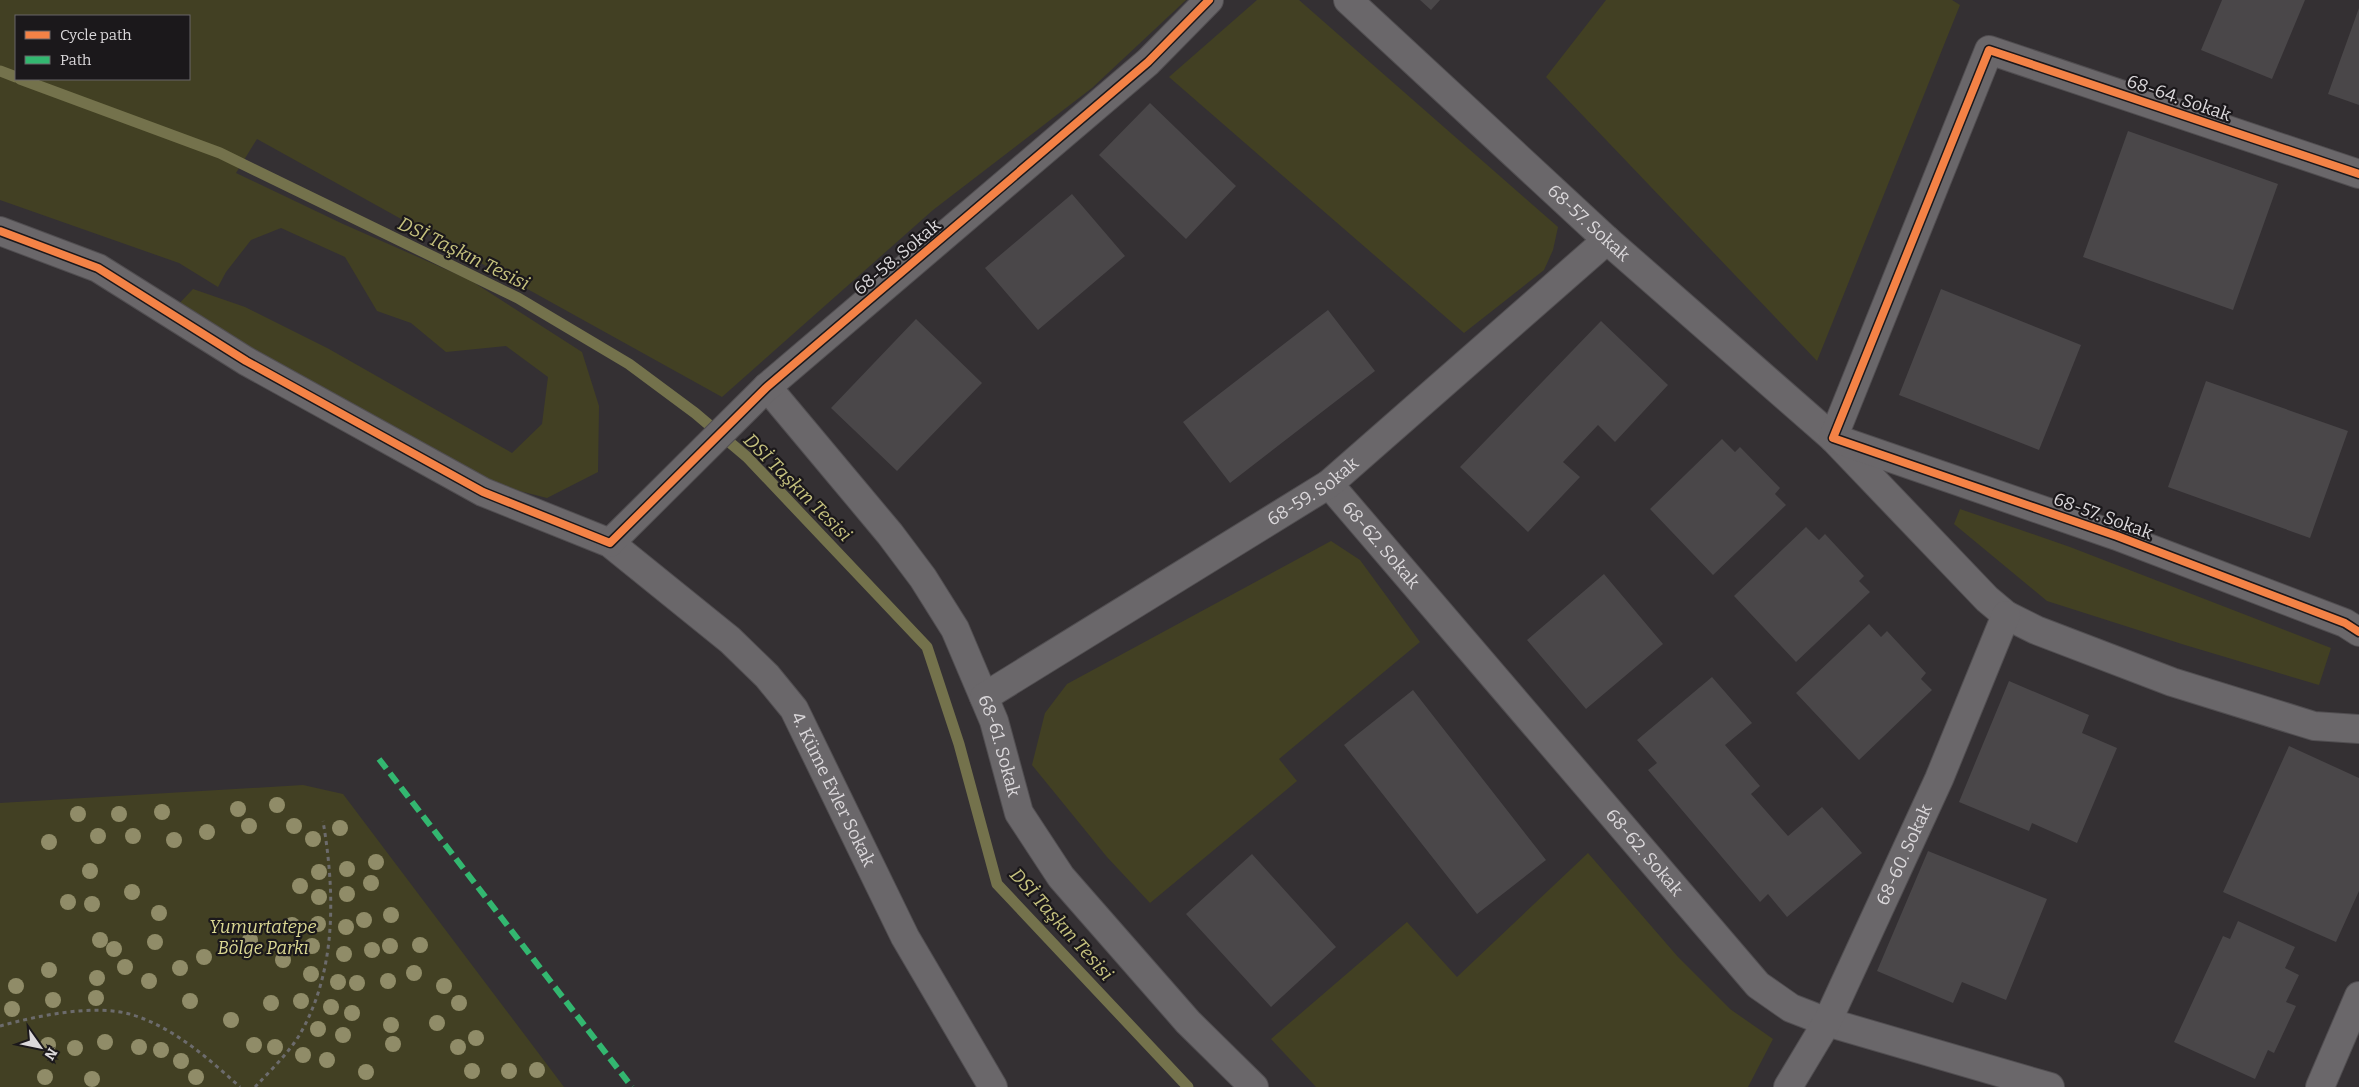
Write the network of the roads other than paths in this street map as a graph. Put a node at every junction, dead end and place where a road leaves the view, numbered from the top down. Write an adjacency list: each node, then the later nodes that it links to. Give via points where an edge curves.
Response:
1 (1209, 0): 6 (street, 68-58. Sokak, via 1148,62)
2 (1348, 0): 5 (street, 68-57. Sokak)
3 (2359, 174): 7 (street, 68-64. Sokak, via 1989,50)
4 (0, 231): 9 (street, 4. Küme Evler Sokak, via 98,268 246,361 483,492)
5 (1607, 240): 7 (street, 68-57. Sokak); 8 (street, 68-59. Sokak)
6 (767, 387): 9 (street, 68-58. Sokak); 12 (street, 68-61. Sokak, via 923,578 955,629)
7 (1834, 438): 10 (street, 68-57. Sokak); 11 (street, 68-57. Sokak, via 2117,536 2345,623)
8 (1329, 484): 12 (street, 68-59. Sokak); 15 (street, 68-62. Sokak, via 1758,986 1791,1008)
9 (610, 543): 16 (street, 4. Küme Evler Sokak, via 730,640 794,708 905,937)
10 (2006, 615): 13 (street, 68-57. Sokak, via 2036,630 2172,682 2314,726); 15 (street, 68-60. Sokak, via 1939,780)
11 (2359, 632)
12 (984, 697): 17 (street, 68-61. Sokak, via 994,721 1019,813 1061,877 1188,1022)
13 (2359, 729)
14 (2359, 996): 20 (street)
15 (1827, 1022): 18 (street, 68-60. Sokak); 19 (street, 68-62. Sokak)
16 (993, 1087)
17 (1254, 1087)
18 (1788, 1087)
19 (2050, 1087)
20 (2320, 1087)

